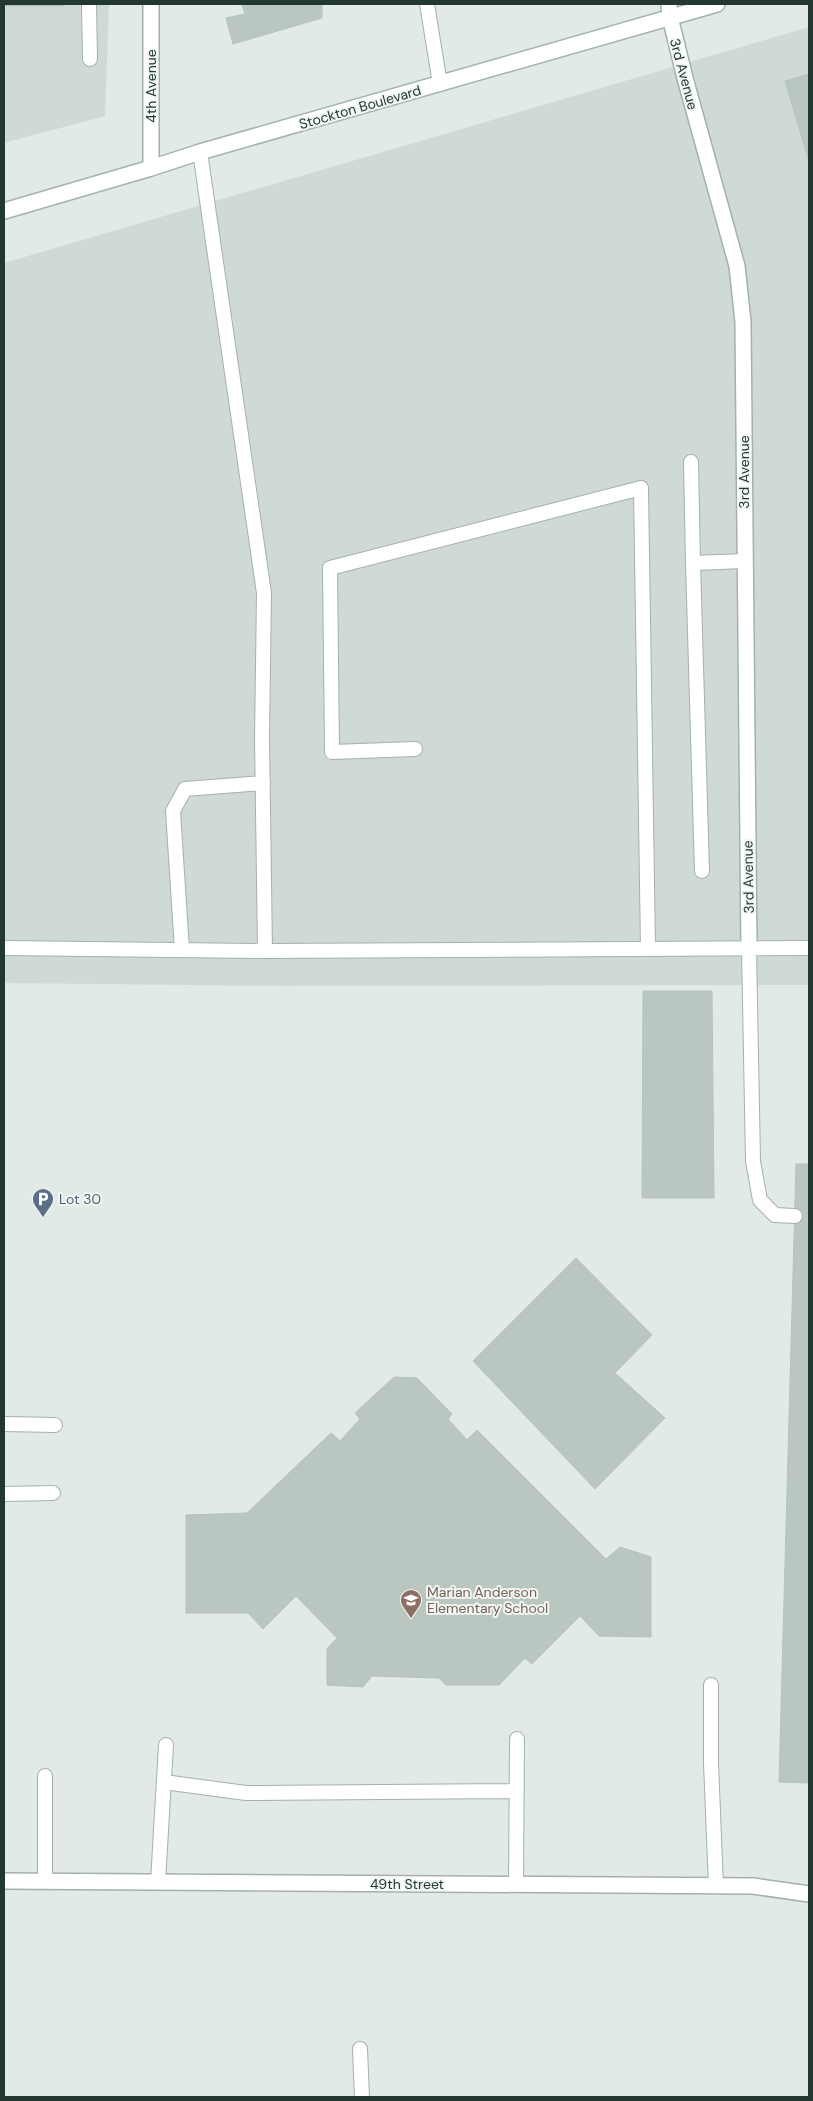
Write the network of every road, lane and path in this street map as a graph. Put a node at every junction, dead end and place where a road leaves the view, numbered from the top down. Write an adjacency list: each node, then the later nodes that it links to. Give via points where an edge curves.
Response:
1 (89, 4): 6 (lane)
2 (151, 4): 9 (street, 4th Avenue)
3 (427, 4): 7 (lane)
4 (717, 4): 5 (street, Stockton Boulevard)
5 (670, 10): 7 (street, Stockton Boulevard); 12 (street, 3rd Avenue, via 737,266 744,322)
6 (90, 59)
7 (440, 84): 8 (street, Stockton Boulevard)
8 (200, 152): 9 (street, Stockton Boulevard); 15 (lane, via 264,593)
9 (151, 168): 10 (street, Stockton Boulevard)
10 (4, 211)
11 (691, 462): 13 (lane)
12 (745, 560): 13 (lane); 18 (street, 3rd Avenue)
13 (693, 563): 16 (lane)
14 (416, 749): 20 (lane, via 332,752 330,568 641,488)
15 (263, 784): 21 (lane, via 184,789 173,811); 22 (lane)
16 (702, 871)
17 (4, 948): 21 (lane)
18 (749, 948): 19 (lane); 20 (lane); 23 (lane, via 753,1161 760,1200 775,1215)
19 (809, 948)
20 (648, 949): 22 (lane)
21 (182, 950): 22 (lane)
22 (265, 951)
23 (795, 1216)
24 (4, 1424): 25 (lane)
25 (55, 1425)
26 (53, 1493): 27 (lane)
27 (4, 1494)
28 (711, 1685): 38 (lane)
29 (517, 1739): 33 (lane)
30 (166, 1745): 32 (lane)
31 (45, 1776): 35 (lane)
32 (164, 1782): 33 (lane, via 246,1793); 36 (lane)
33 (517, 1791): 37 (lane)
34 (4, 1881): 35 (street, 49th Street)
35 (45, 1882): 36 (street, 49th Street)
36 (158, 1882): 37 (street, 49th Street)
37 (516, 1884): 38 (street, 49th Street)
38 (716, 1886): 39 (street, 49th Street, via 753,1886)
39 (809, 1894)
40 (360, 2049): 41 (lane)
41 (362, 2097)

